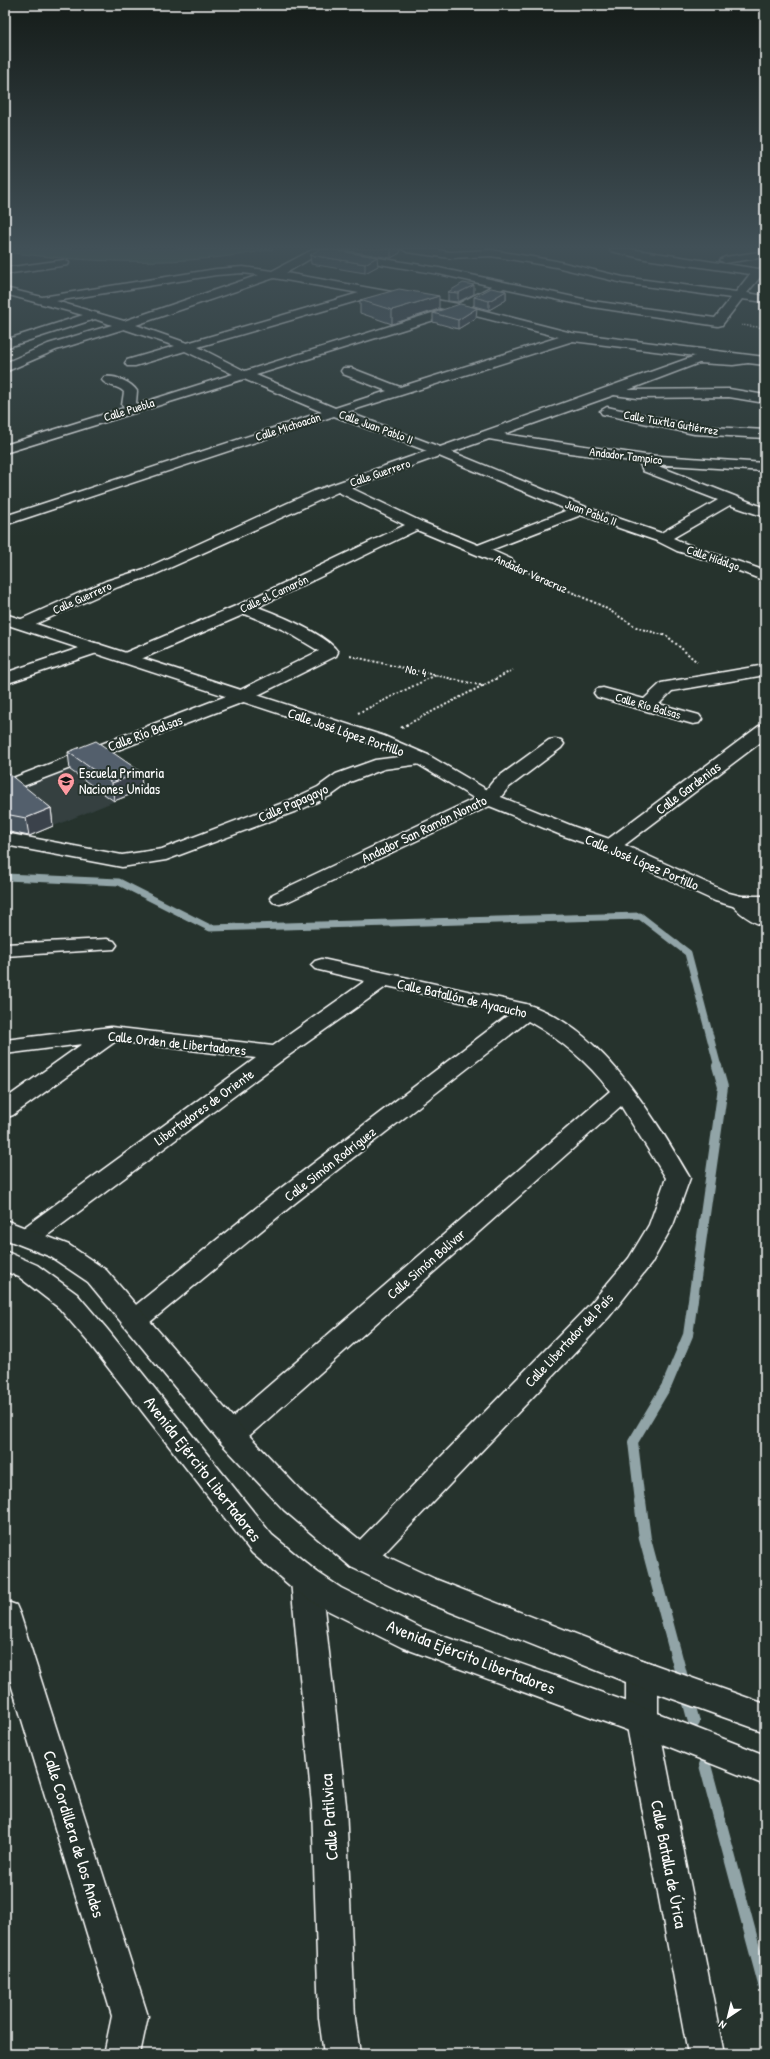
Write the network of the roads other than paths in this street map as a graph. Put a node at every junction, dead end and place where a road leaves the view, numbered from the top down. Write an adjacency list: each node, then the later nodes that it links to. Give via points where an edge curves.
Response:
1 (58, 345): 10 (street)
2 (188, 345): 6 (street)
3 (338, 345): 12 (street, Calle Puebla)
4 (547, 345): 15 (street, Calle Michoacán)
5 (637, 345): 7 (street)
6 (185, 346): 9 (street); 12 (street, Calle Juan Pablo II)
7 (748, 359): 8 (street); 16 (street, Calle Guerrero, via 698,359)
8 (765, 361)
9 (131, 363)
10 (5, 368)
11 (347, 371): 15 (street)
12 (242, 374): 20 (street, Calle Puebla); 21 (street, Calle Juan Pablo II)
13 (108, 380): 20 (street, via 126,386 131,391 129,405)
14 (759, 386): 18 (street)
15 (399, 392): 21 (street, Calle Michoacán)
16 (610, 392): 17 (street); 22 (street, Calle Guerrero)
17 (633, 394): 18 (street, via 726,391); 23 (street, Calle Tuxtla Gutiérrez, via 608,411 694,430)
18 (746, 394): 19 (street)
19 (765, 399)
20 (137, 408): 24 (street, Calle Puebla)
21 (334, 412): 25 (street, Calle Juan Pablo II); 33 (street, Calle Michoacán)
22 (488, 434): 25 (street, Calle Guerrero); 26 (street, Andador Tampico)
23 (765, 434)
24 (5, 449)
25 (440, 452): 28 (street, Calle Juan Pablo II); 29 (street, Calle Guerrero)
26 (645, 459): 27 (street, Andador Tampico); 30 (street, via 648,468)
27 (765, 468)
28 (521, 486): 31 (street, Juan Pablo II)
29 (338, 487): 34 (street, Andador Veracruz); 41 (street, Calle Guerrero, via 149,572 112,584)
30 (730, 499): 32 (street); 35 (street)
31 (581, 510): 35 (street, Juan Pablo II); 36 (street)
32 (765, 514)
33 (5, 521)
34 (417, 525): 36 (street, Andador Veracruz); 39 (street, Calle el Camarón)
35 (662, 538): 38 (street, Calle Hidalgo, via 682,548)
36 (478, 550): 37 (street, Andador Veracruz)
37 (506, 562)
38 (765, 576)
39 (244, 608): 43 (street, Calle el Camarón); 47 (street, via 289,626 312,638 330,652)
40 (5, 619): 41 (street, Calle José López Portillo)
41 (23, 624): 42 (street, Calle José López Portillo)
42 (94, 648): 43 (street, Calle José López Portillo); 45 (street)
43 (128, 658): 47 (street, Calle José López Portillo)
44 (765, 670): 48 (street, via 667,687)
45 (5, 680)
46 (602, 693): 48 (street, Calle Río Balsas)
47 (240, 697): 52 (street, Calle José López Portillo, via 378,740); 53 (street, Calle Río Balsas)
48 (647, 706): 49 (street, Calle Río Balsas)
49 (693, 719)
50 (765, 730): 56 (street, Calle Gardenias)
51 (555, 744): 54 (street, Andador San Ramón Nonato, via 500,784)
52 (422, 759): 54 (street, Calle José López Portillo); 55 (street, Calle Papagayo, via 381,764 343,778 325,791 295,805 166,854 122,861)
53 (5, 787)
54 (489, 799): 56 (street, Calle José López Portillo); 57 (street, Andador San Ramón Nonato)
55 (5, 839)
56 (612, 846): 58 (street, Calle José López Portillo, via 722,897)
57 (280, 898)
58 (740, 902): 59 (street, Calle José López Portillo); 60 (street)
59 (765, 902)
60 (765, 920)
61 (107, 945): 62 (street)
62 (5, 950)
63 (322, 965): 64 (street, Calle Batallón de Ayacucho)
64 (381, 980): 65 (street, Calle Batallón de Ayacucho, via 451,992); 68 (street, Libertadores de Oriente)
65 (527, 1011): 69 (street, Calle Batallón de Ayacucho, via 562,1030 600,1063); 73 (street, Calle Simón Rodríguez, via 286,1197)
66 (111, 1034): 67 (street, Calle Orden de Libertadores); 68 (street, Calle Orden de Libertadores); 70 (street)
67 (5, 1047)
68 (277, 1053): 71 (street, Libertadores de Oriente)
69 (622, 1092): 74 (street, Calle Simón Bolívar); 75 (street, Calle Libertador del País, via 650,1129 678,1178 661,1225 638,1264 600,1310)
70 (5, 1110)
71 (16, 1233): 73 (street, via 60,1251 97,1276)
72 (5, 1260): 76 (street, Avenida Ejército Libertadores, via 28,1271 68,1301 262,1544)
73 (135, 1320): 74 (street)
74 (231, 1435): 75 (street, via 294,1502)
75 (361, 1558): 78 (street, via 424,1588)
76 (306, 1581): 80 (street, Avenida Ejército Libertadores, via 330,1597 412,1638); 83 (street, Calle Patilvica, via 329,1805 337,2018)
77 (5, 1614): 82 (street, Calle Cordillera de los Andes, via 130,2016)
78 (642, 1674): 79 (street); 80 (street, Calle Batalla de Úrica)
79 (765, 1718)
80 (642, 1720): 81 (street, Avenida Ejército Libertadores); 84 (street, Calle Batalla de Úrica)
81 (765, 1770)
82 (122, 2054)
83 (342, 2054)
84 (706, 2054)

